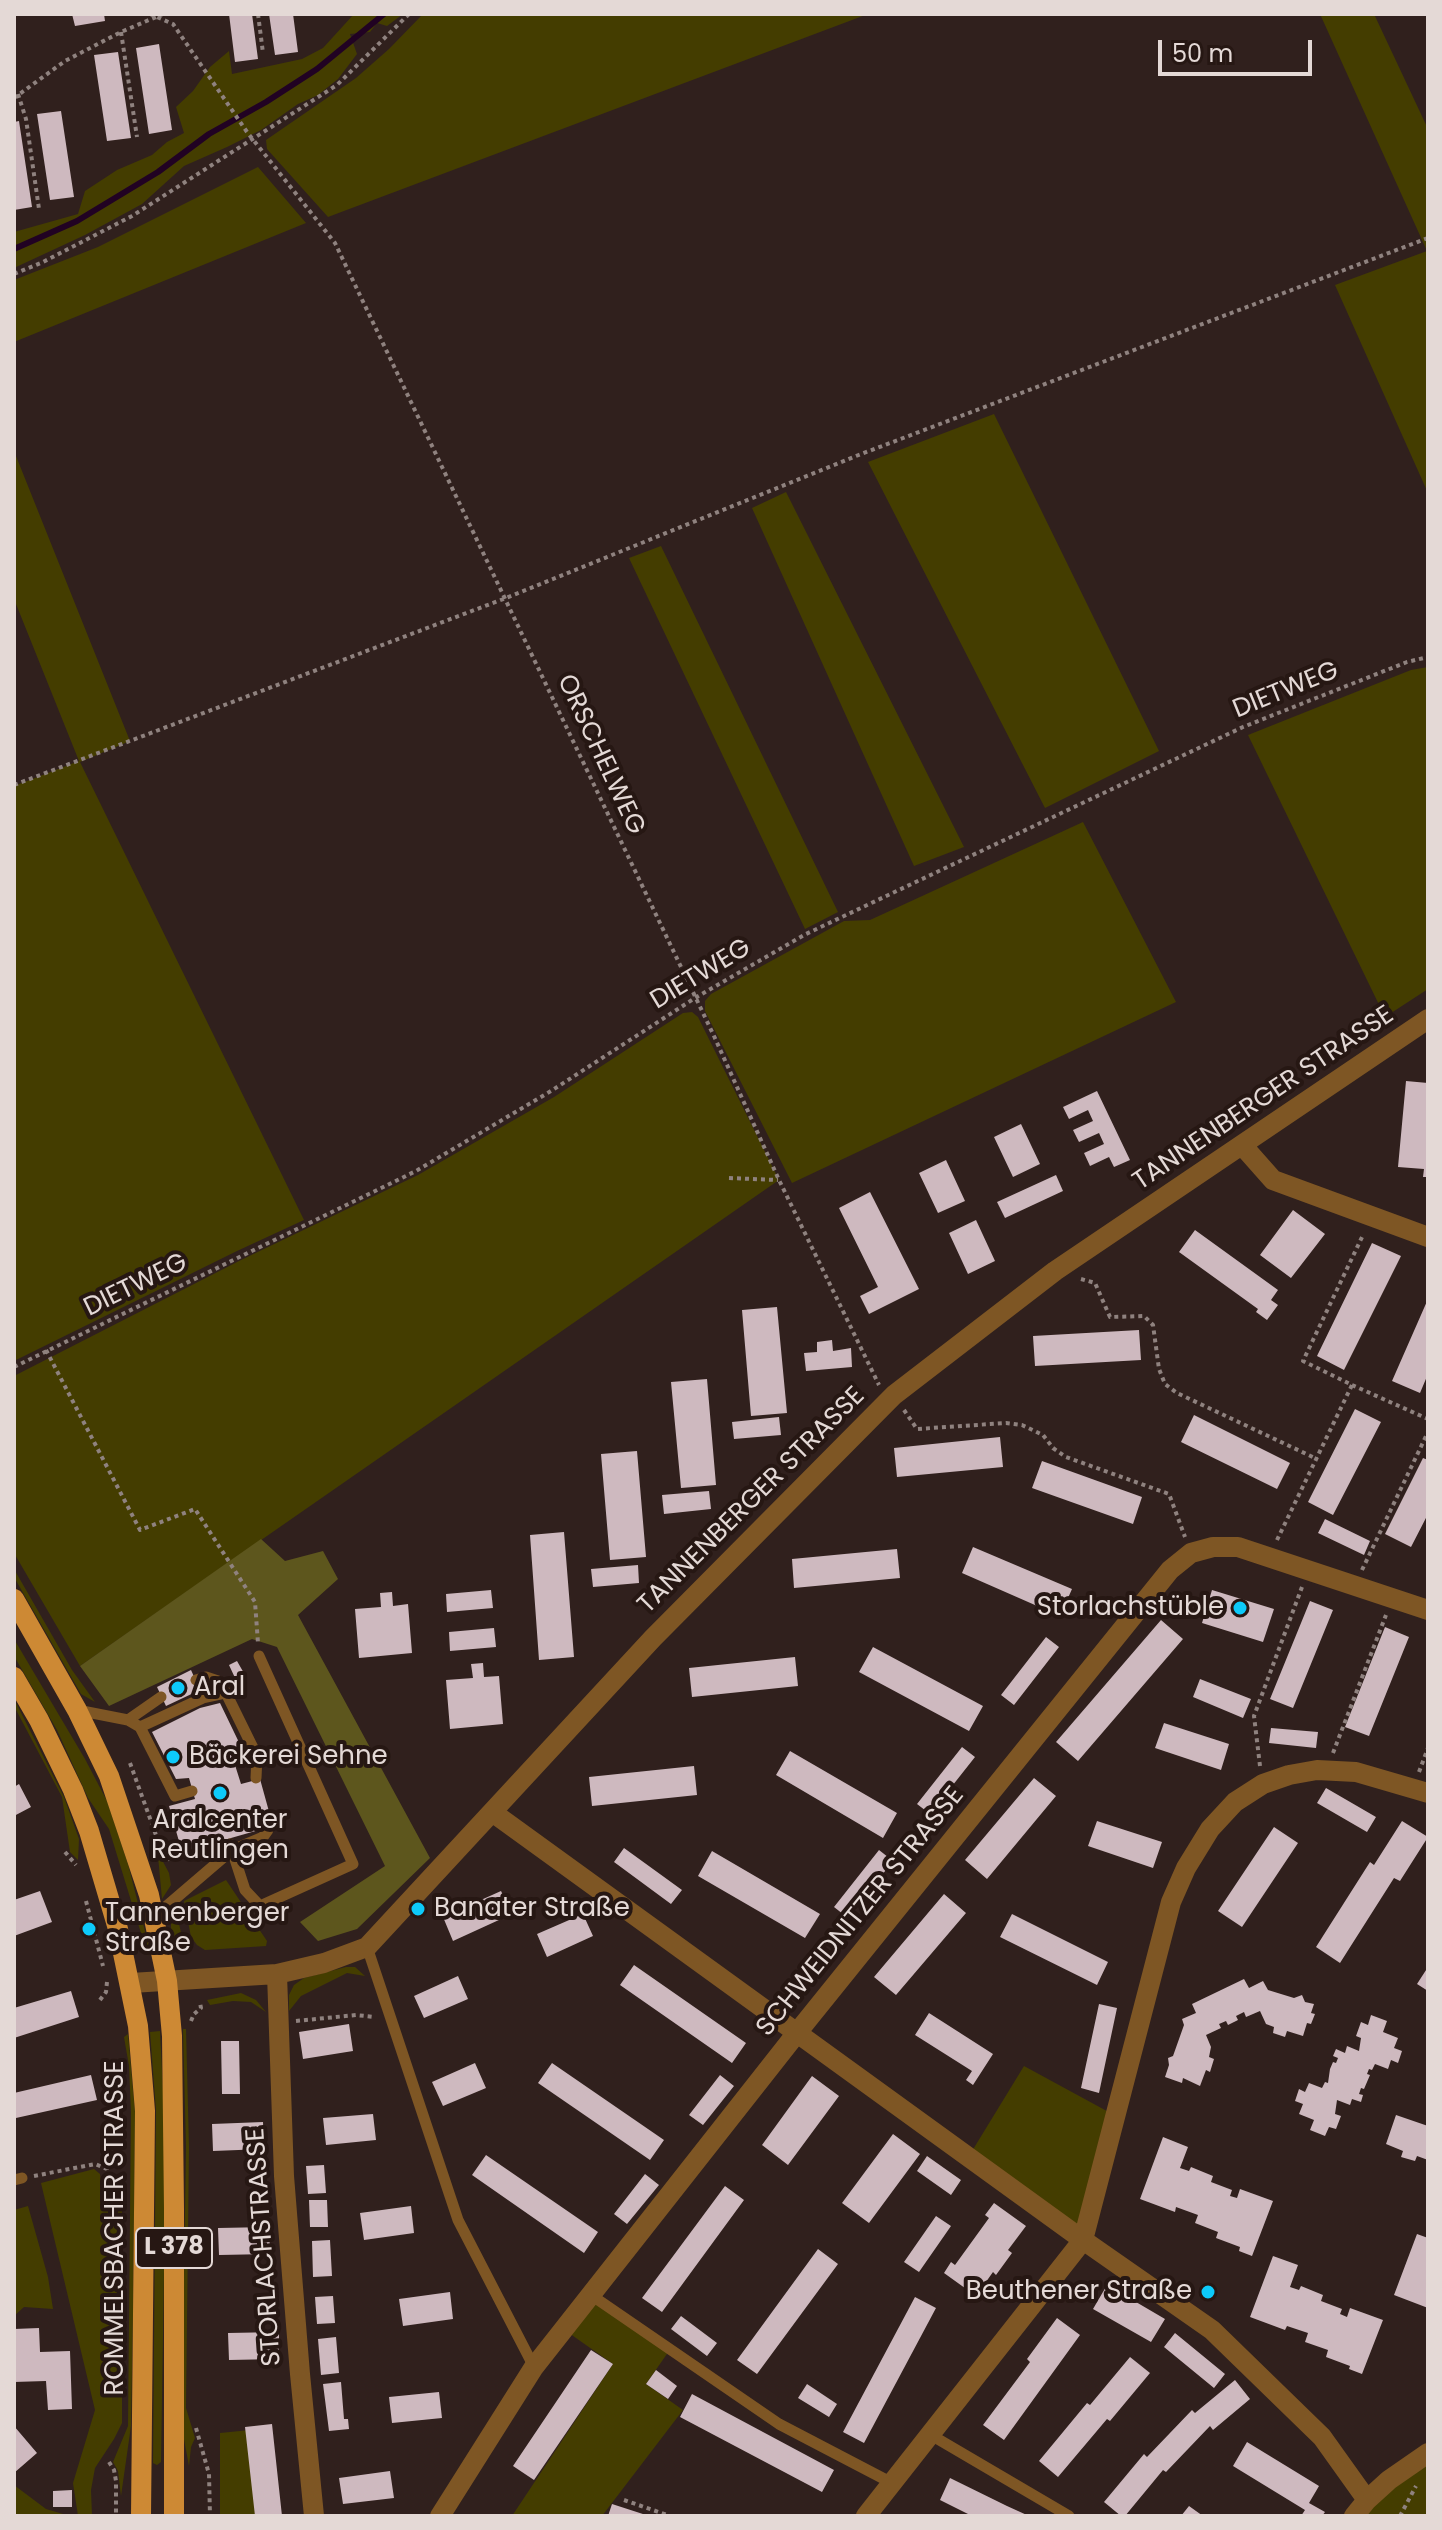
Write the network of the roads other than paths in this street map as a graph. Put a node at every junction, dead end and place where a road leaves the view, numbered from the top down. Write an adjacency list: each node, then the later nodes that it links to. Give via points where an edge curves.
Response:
1 (1428, 1019): 2 (street, TANNENBERGER STRASSE)
2 (1242, 1145): 3 (street, via 1273,1180); 17 (street, TANNENBERGER STRASSE, via 1055,1271 891,1398 653,1638)
3 (1428, 1237)
4 (14, 1599): 11 (main road, L 378)
5 (1428, 1610): 25 (street, SCHWEIDNITZER STRASSE, via 1238,1547 1191,1553 1170,1570)
6 (259, 1656): 19 (lane, via 353,1864 260,1906 245,1890)
7 (14, 1677): 24 (main road, ROMMELSBACHER STRASSE / L 378, via 89,1831)
8 (196, 1680): 9 (lane, via 218,1681)
9 (226, 1693): 13 (lane); 14 (lane, via 257,1756)
10 (161, 1697): 12 (lane)
11 (77, 1710): 12 (lane); 20 (main road, L 378, via 109,1776)
12 (128, 1720): 13 (lane)
13 (140, 1727): 15 (lane, via 175,1796)
14 (256, 1778)
15 (192, 1791)
16 (1428, 1793): 26 (street, via 1356,1772 1317,1770 1263,1784 1235,1802 1210,1829 1171,1902)
17 (492, 1812): 21 (street, TANNENBERGER STRASSE); 25 (street)
18 (268, 1830): 19 (lane, via 263,1837)
19 (231, 1846): 20 (lane)
20 (155, 1916): 23 (main road, L 378)
21 (367, 1947): 22 (street, TANNENBERGER STRASSE); 28 (lane, via 458,2220)
22 (277, 1974): 23 (street, TANNENBERGER STRASSE); 35 (street, STORLACHSTRASSE, via 284,2176)
23 (167, 1981): 24 (street, TANNENBERGER STRASSE); 34 (main road, L 378, via 172,2036)
24 (131, 1983): 33 (main road, ROMMELSBACHER STRASSE / L 378, via 145,2111)
25 (796, 2034): 26 (street); 27 (street, SCHWEIDNITZER STRASSE)
26 (1083, 2240): 29 (street); 32 (street, via 1235,2351 1322,2437)
27 (591, 2295): 28 (street, SCHWEIDNITZER STRASSE); 31 (lane, via 779,2424)
28 (534, 2367): 36 (street, SCHWEIDNITZER STRASSE)
29 (931, 2435): 31 (street); 38 (lane)
30 (1428, 2453): 32 (street)
31 (892, 2483): 37 (street)
32 (1361, 2508)
33 (141, 2516)
34 (174, 2516)
35 (314, 2516)
36 (440, 2516)
37 (866, 2516)
38 (1069, 2516)

